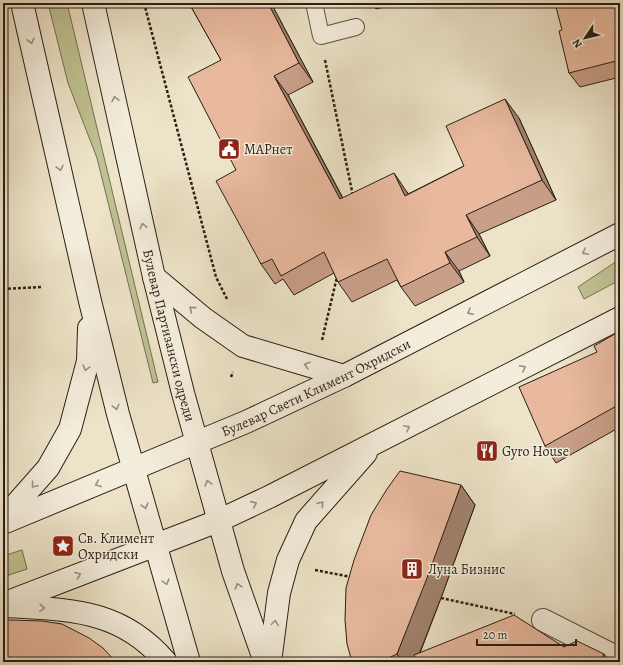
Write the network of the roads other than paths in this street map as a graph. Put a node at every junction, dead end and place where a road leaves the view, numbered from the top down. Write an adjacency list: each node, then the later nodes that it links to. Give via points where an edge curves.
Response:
1 (22, 3): 7 (street, one-way to 7)
2 (94, 3): 6 (street, Булевар Партизански одреди, one-way to 2)
3 (314, 3): 4 (lane, via 321,36)
4 (356, 27)
5 (620, 234): 9 (street, Булевар Свети Климент Охридски, one-way to 9)
6 (154, 277): 9 (street, one-way to 6, via 243,346 203,318); 10 (street, Булевар Партизански одреди)
7 (90, 301): 12 (street, one-way to 12); 13 (street, one-way to 13, via 88,361 70,429 48,468)
8 (620, 318): 11 (street, one-way to 8)
9 (344, 376): 10 (street, Булевар Свети Климент Охридски)
10 (197, 443): 12 (street, Булевар Свети Климент Охридски); 14 (street, Булевар Партизански одреди, one-way to 10)
11 (372, 446): 14 (street, one-way to 11); 23 (street, one-way to 11, via 280,593 288,560 306,521)
12 (134, 469): 15 (street, Булевар Свети Климент Охридски, one-way to 15); 16 (street, one-way to 16)
13 (3, 519)
14 (218, 520): 16 (street); 22 (street, Булевар Партизански одреди, one-way to 14)
15 (3, 523)
16 (156, 545): 17 (street, one-way to 16); 21 (street, one-way to 21)
17 (3, 605): 20 (street, one-way to 20, via 70,610 105,618 136,635)
18 (543, 620): 19 (street)
19 (620, 659)
20 (166, 662)
21 (189, 662)
22 (265, 662)
23 (270, 662)

